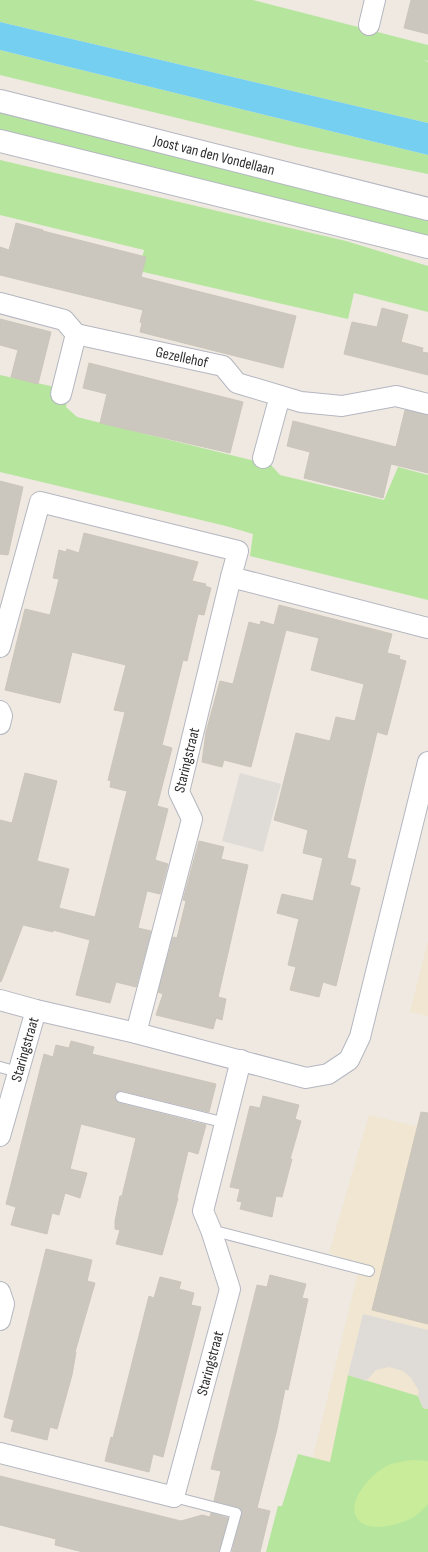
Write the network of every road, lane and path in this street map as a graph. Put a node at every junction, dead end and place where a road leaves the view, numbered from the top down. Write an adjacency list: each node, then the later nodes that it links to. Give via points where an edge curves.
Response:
1 (375, 0): 2 (street)
2 (369, 25)
3 (0, 101): 5 (street, Joost van den Vondellaan)
4 (0, 141): 6 (street)
5 (428, 209)
6 (428, 247)
7 (0, 303): 8 (street, via 64,320)
8 (76, 334): 9 (street); 10 (street, Gezellehof, via 222,366 237,383)
9 (61, 394)
10 (280, 396): 11 (street, Gezellehof, via 301,402 342,406 396,396); 12 (street)
11 (428, 404)
12 (263, 458)
13 (231, 577): 14 (street); 15 (street, Staringstraat, via 238,551 40,502); 21 (street, Staringstraat, via 179,792 192,819)
14 (428, 628)
15 (0, 647)
16 (0, 711): 17 (street)
17 (0, 724)
18 (428, 762): 22 (street, Staringstraat, via 360,1038 349,1060 328,1074 306,1078)
19 (0, 1000): 20 (street, Staringstraat)
20 (36, 1010): 21 (street, Staringstraat); 23 (street, Staringstraat)
21 (136, 1033): 22 (street, Staringstraat)
22 (241, 1060): 25 (street, Staringstraat)
23 (9, 1070): 26 (street, Staringstraat)
24 (121, 1097): 25 (lane)
25 (226, 1123): 27 (street, Staringstraat, via 203,1211)
26 (0, 1136)
27 (211, 1230): 28 (lane); 32 (street, Staringstraat, via 230,1289)
28 (369, 1271)
29 (0, 1292): 30 (street, via 4,1304)
30 (0, 1320)
31 (0, 1453): 32 (street)
32 (174, 1497): 33 (lane, via 236,1513)
33 (225, 1552)

